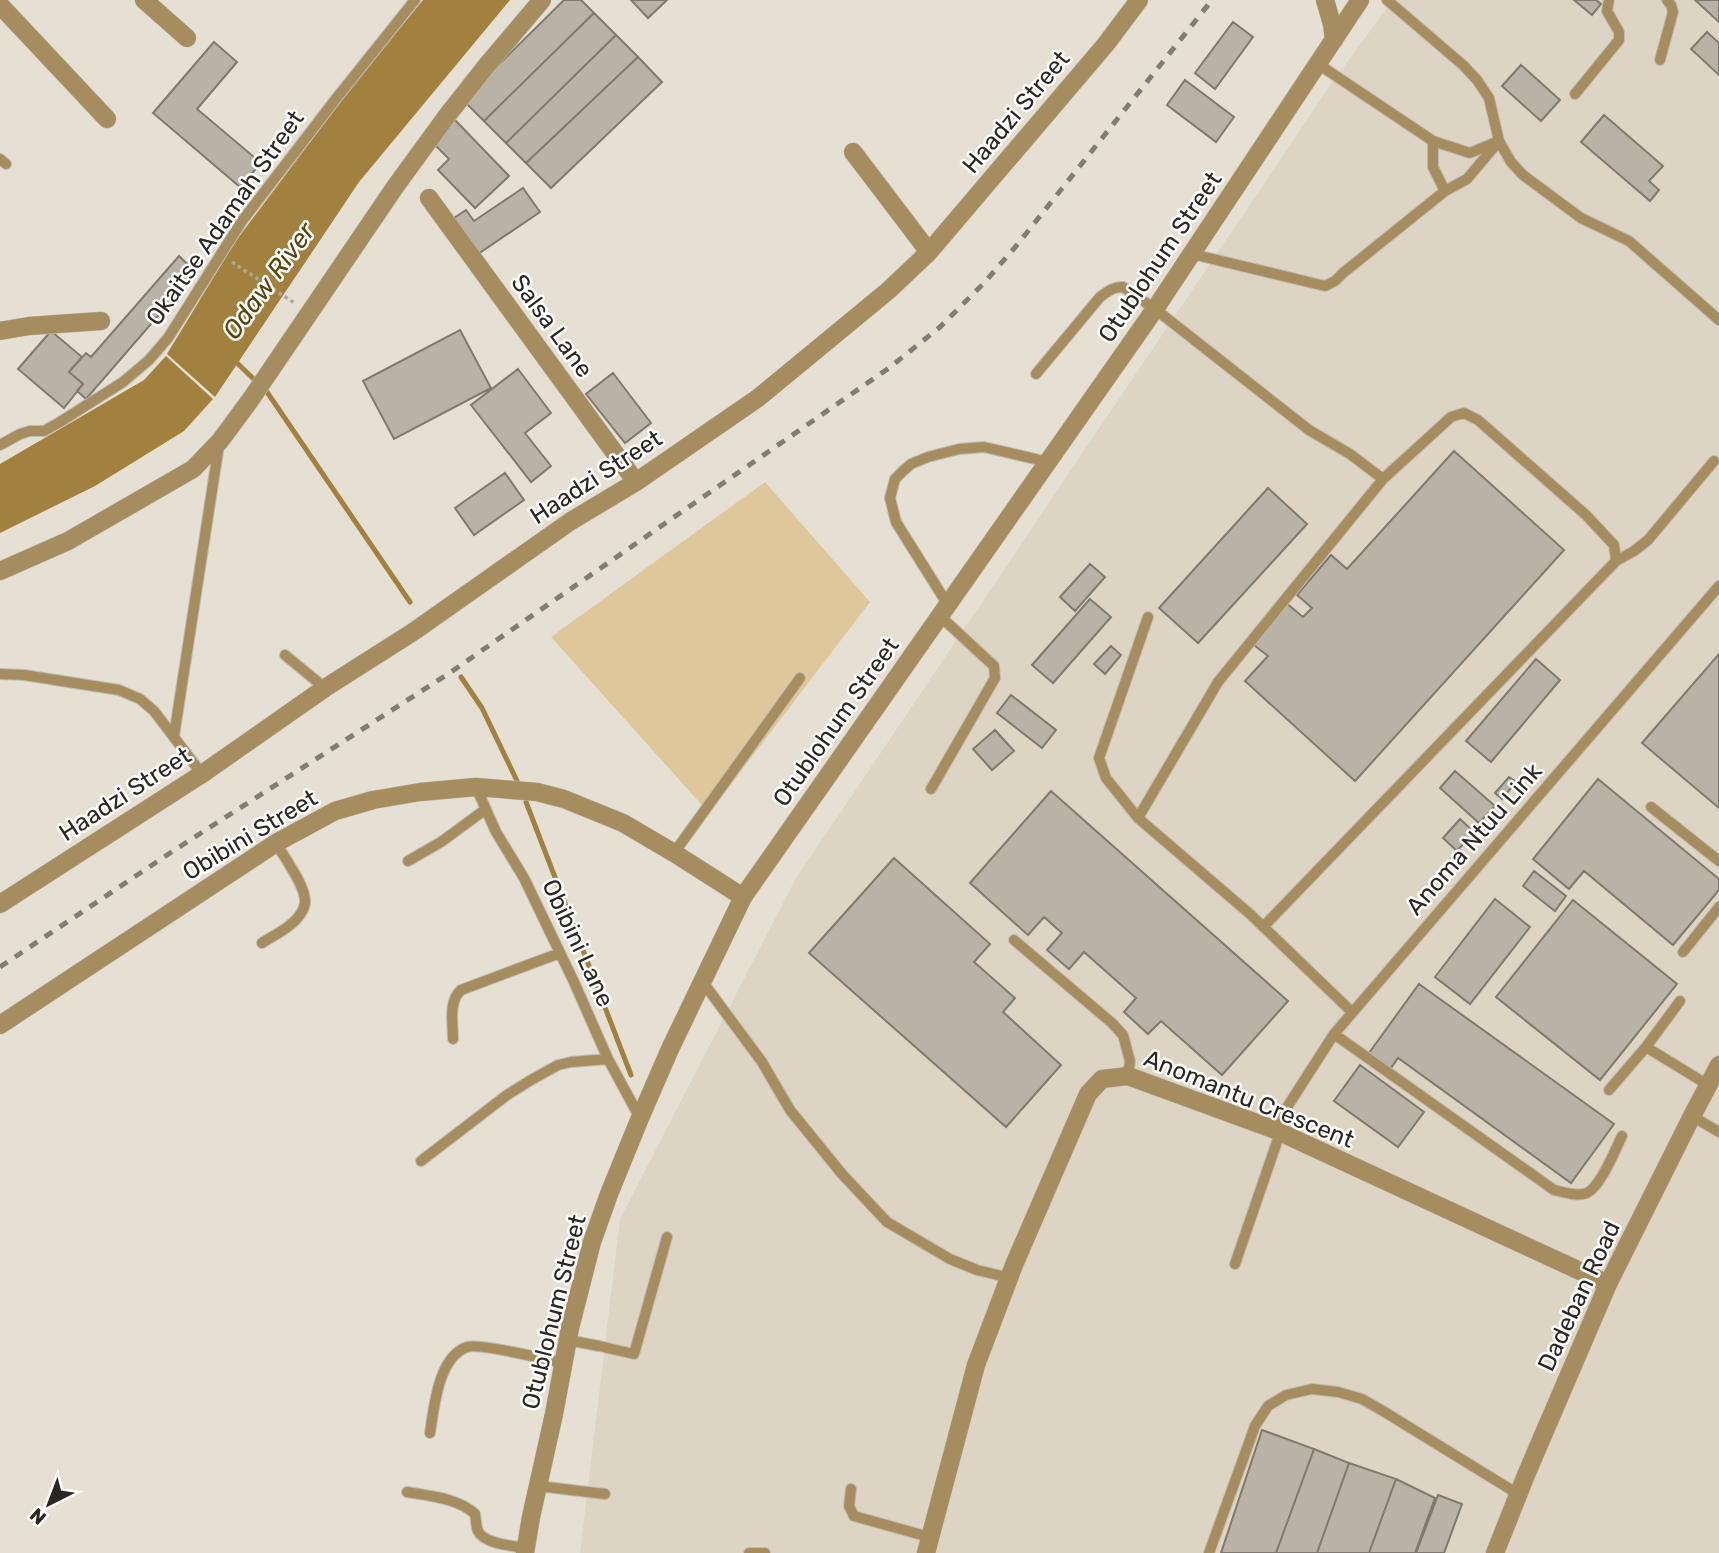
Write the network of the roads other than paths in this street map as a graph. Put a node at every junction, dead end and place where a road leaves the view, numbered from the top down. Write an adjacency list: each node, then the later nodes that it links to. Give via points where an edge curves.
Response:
1 (144, 0): 11 (street)
2 (415, 0): 30 (lane, Okaitse Adamah Street, via 242,221 168,338 149,360 74,414 44,431 20,434)
3 (542, 0): 29 (street, via 446,117)
4 (1139, 0): 22 (street, Haadzi Street)
5 (1325, 0): 12 (street)
6 (1360, 0): 12 (street, Otublohum Street)
7 (1387, 0): 18 (lane, via 1477,80 1489,97)
8 (1609, 0): 15 (lane, via 1607,11 1619,40)
9 (1667, 0): 13 (lane, via 1673,12)
10 (0, 5): 16 (street)
11 (187, 38)
12 (1334, 40): 14 (street, Otublohum Street)
13 (1660, 60)
14 (1318, 64): 17 (lane); 23 (street, Otublohum Street)
15 (1575, 94)
16 (107, 119)
17 (1433, 141): 18 (lane, via 1471,153); 20 (lane, via 1433,167)
18 (1499, 141): 20 (lane, via 1467,179); 25 (lane, via 1523,175 1581,218 1629,241)
19 (853, 152): 22 (street)
20 (1445, 191): 23 (lane, via 1325,286)
21 (429, 198): 34 (street, Salsa Lane)
22 (929, 252): 34 (street, Haadzi Street, via 758,398)
23 (1192, 254): 24 (street, Otublohum Street)
24 (1155, 309): 28 (lane, via 1123,287 1110,290); 32 (street, Otublohum Street); 33 (lane, via 1309,430)
25 (1719, 320)
26 (101, 321): 27 (street)
27 (0, 331)
28 (1035, 374)
29 (220, 441): 36 (street, via 193,469 68,541); 44 (lane)
30 (0, 445)
31 (1714, 461): 35 (lane, via 1648,540)
32 (1048, 462): 38 (street, Otublohum Street); 38 (lane, via 984,447 960,449 911,464 895,479 890,498 896,522)
33 (1383, 480): 35 (lane, via 1451,417 1464,413 1478,420 1586,515 1614,545); 50 (lane, via 1217,682)
34 (636, 482): 43 (street, Haadzi Street)
35 (1616, 561): 58 (lane)
36 (0, 571)
37 (1719, 586): 65 (lane, Anoma Ntuu Link)
38 (944, 610): 47 (lane, via 994,666 995,678); 55 (street, Otublohum Street)
39 (1148, 617): 50 (lane, via 1099,758 1106,778)
40 (285, 655): 43 (lane)
41 (0, 674): 44 (lane, via 119,690 154,710)
42 (800, 678): 52 (lane)
43 (325, 688): 45 (street, Haadzi Street)
44 (174, 736): 45 (lane)
45 (202, 774): 56 (street, Haadzi Street)
46 (476, 787): 49 (lane, Obibini Lane); 51 (street, Obibini Street, via 373,800 335,811); 52 (street, Obibini Street, via 564,799 624,823)
47 (930, 789)
48 (1651, 807): 54 (lane)
49 (486, 809): 53 (lane); 62 (lane, Obibini Lane)
50 (1138, 818): 58 (lane)
51 (276, 843): 60 (lane, via 299,881 305,905 290,926); 66 (street, Obibini Street)
52 (674, 853): 55 (street, Obibini Street)
53 (408, 861)
54 (1719, 861)
55 (743, 897): 63 (street, Otublohum Street)
56 (0, 904)
57 (1719, 907): 61 (lane)
58 (1263, 927): 65 (lane)
59 (1014, 940): 72 (lane, via 1123,1035 1130,1062)
60 (262, 943)
61 (1683, 952)
62 (560, 953): 68 (lane, via 461,990 452,1002); 70 (lane, Obibini Lane)
63 (702, 981): 76 (street, Otublohum Street); 83 (lane, via 762,1062 790,1110 887,1222 950,1259)
64 (1679, 1001): 69 (lane)
65 (1352, 1012): 67 (lane, Anoma Ntuu Link)
66 (0, 1025)
67 (1334, 1034): 77 (lane, Anoma Ntuu Link); 79 (lane, via 1554,1190 1587,1193 1597,1184)
68 (453, 1039)
69 (1646, 1047): 73 (lane); 74 (lane)
70 (608, 1059): 76 (lane, Obibini Lane); 80 (lane, via 558,1065 507,1095)
71 (1719, 1065): 73 (street, Dadeban Road)
72 (1128, 1076): 77 (street, Anomantu Crescent); 83 (street, Anomantu Crescent, via 1102,1079 1088,1094)
73 (1708, 1085): 75 (street, Dadeban Road)
74 (1609, 1090)
75 (1692, 1116): 78 (lane); 84 (street, Dadeban Road)
76 (640, 1118): 85 (street, Otublohum Street, via 592,1242)
77 (1276, 1131): 82 (lane, Anoma Ntuu Link); 84 (street, Anomantu Crescent)
78 (1719, 1132)
79 (1622, 1136)
80 (421, 1161)
81 (667, 1237): 85 (lane, via 634,1354)
82 (1235, 1264)
83 (1010, 1278): 93 (street, Anomantu Crescent, via 976,1365)
84 (1608, 1284): 92 (street, Dadeban Road)
85 (568, 1340): 86 (street, Otublohum Street)
86 (563, 1363): 87 (lane, via 475,1346 460,1351 447,1365 437,1390); 88 (street, Otublohum Street)
87 (430, 1433)
88 (538, 1486): 91 (lane); 94 (street, Otublohum Street)
89 (851, 1489): 93 (lane, via 849,1506 854,1516)
90 (407, 1492): 94 (lane, via 467,1506 484,1538)
91 (605, 1494)
92 (1518, 1494): 97 (lane, via 1362,1399 1312,1389 1286,1395 1268,1406 1255,1426); 98 (street, Dadeban Road)
93 (928, 1545)
94 (525, 1550)
95 (748, 1553): 96 (lane)
96 (765, 1553)
97 (1209, 1553)
98 (1495, 1553)

